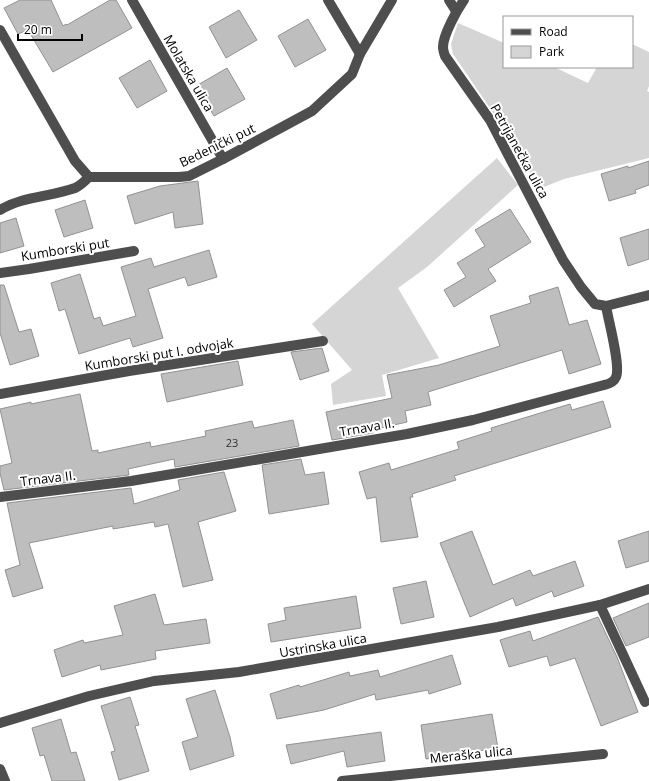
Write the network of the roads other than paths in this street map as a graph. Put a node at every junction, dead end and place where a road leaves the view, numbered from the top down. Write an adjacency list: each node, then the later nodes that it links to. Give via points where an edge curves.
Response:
1 (132, 0): 9 (street, Molatska ulica)
2 (328, 0): 8 (street)
3 (392, 0): 8 (street, Bedenički put)
4 (449, 0): 6 (street)
5 (464, 0): 6 (street, Petrijanečka ulica)
6 (456, 11): 15 (street, Petrijanečka ulica, via 443,42 446,56 490,120 563,260 595,304)
7 (0, 30): 10 (street, via 75,161)
8 (360, 54): 9 (street, Bedenički put, via 352,74 312,111)
9 (223, 159): 10 (street, Bedenički put, via 189,176)
10 (89, 177): 11 (street, via 76,188 30,198)
11 (0, 210)
12 (134, 251): 13 (street, Kumborski put)
13 (0, 272)
14 (649, 295): 15 (street)
15 (606, 306): 18 (street, Trnava II., via 617,366 616,377 604,386 473,420 407,434 131,481)
16 (323, 341): 17 (street, Kumborski put I. odvojak)
17 (0, 394)
18 (0, 497)
19 (649, 589): 20 (street, Ustrinska ulica)
20 (600, 605): 21 (street); 22 (street, Ustrinska ulica, via 392,646 239,672 154,681 89,696)
21 (645, 702)
22 (0, 723)
23 (603, 754): 26 (street, Meraška ulica)
24 (0, 769): 25 (street)
25 (5, 781)
26 (342, 781)

